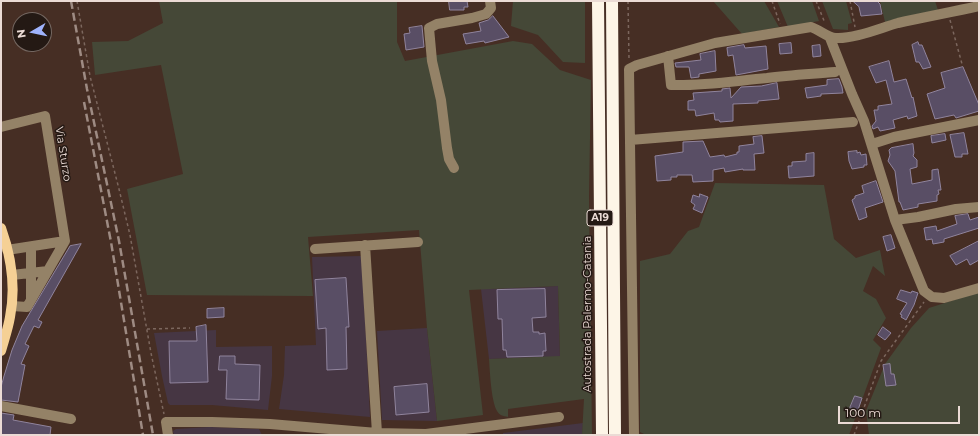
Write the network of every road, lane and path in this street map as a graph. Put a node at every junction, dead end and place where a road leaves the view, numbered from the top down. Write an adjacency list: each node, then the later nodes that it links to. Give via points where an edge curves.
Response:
1 (77, 1): 42 (path, via 90,76 130,235)
2 (490, 1): 24 (street, via 490,8 486,14 429,28 447,148)
3 (598, 1): 53 (highway, Autostrada Palermo-Catania / A19)
4 (612, 1): 54 (highway, A19)
5 (628, 1): 17 (path)
6 (772, 1): 12 (path)
7 (816, 1): 11 (path)
8 (850, 1): 13 (path)
9 (979, 6): 10 (street)
10 (948, 13): 13 (street); 16 (path)
11 (825, 23)
12 (783, 31): 14 (street, via 811,27 819,29); 15 (street, via 715,43)
13 (857, 35): 14 (street)
14 (830, 38): 23 (street)
15 (668, 56): 17 (street); 18 (street, via 671,85)
16 (962, 64)
17 (629, 69): 22 (street)
18 (835, 72)
19 (979, 120): 23 (street, via 894,137)
20 (853, 122): 22 (street)
21 (1, 127): 28 (street, Via Sturzo, via 45,116)
22 (630, 140): 55 (street)
23 (872, 144): 26 (street)
24 (454, 168)
25 (979, 207): 26 (street)
26 (895, 220): 38 (street, via 924,291)
27 (1, 228): 33 (main road)
28 (65, 241): 31 (street); 34 (street)
29 (418, 242): 30 (street)
30 (365, 245): 32 (street); 49 (street)
31 (31, 247): 33 (street); 35 (street)
32 (315, 249)
33 (7, 250): 36 (main road)
34 (48, 271): 35 (street); 39 (street)
35 (31, 272): 36 (street); 39 (street)
36 (12, 275): 40 (main road)
37 (979, 288): 38 (street, via 944,298)
38 (932, 297): 56 (path, via 923,303 881,361)
39 (31, 300): 40 (street, via 27,307)
40 (12, 306): 43 (main road)
41 (190, 328): 42 (path)
42 (147, 329): 47 (path)
43 (1, 351)
44 (1, 406): 46 (street)
45 (558, 417): 50 (street)
46 (72, 419)
47 (166, 422): 48 (street); 51 (street)
48 (270, 424): 49 (street); 52 (street)
49 (377, 433): 50 (street)
50 (426, 434)
51 (168, 435)
52 (268, 435)
53 (602, 435)
54 (615, 435)
55 (634, 435)
56 (854, 435)

